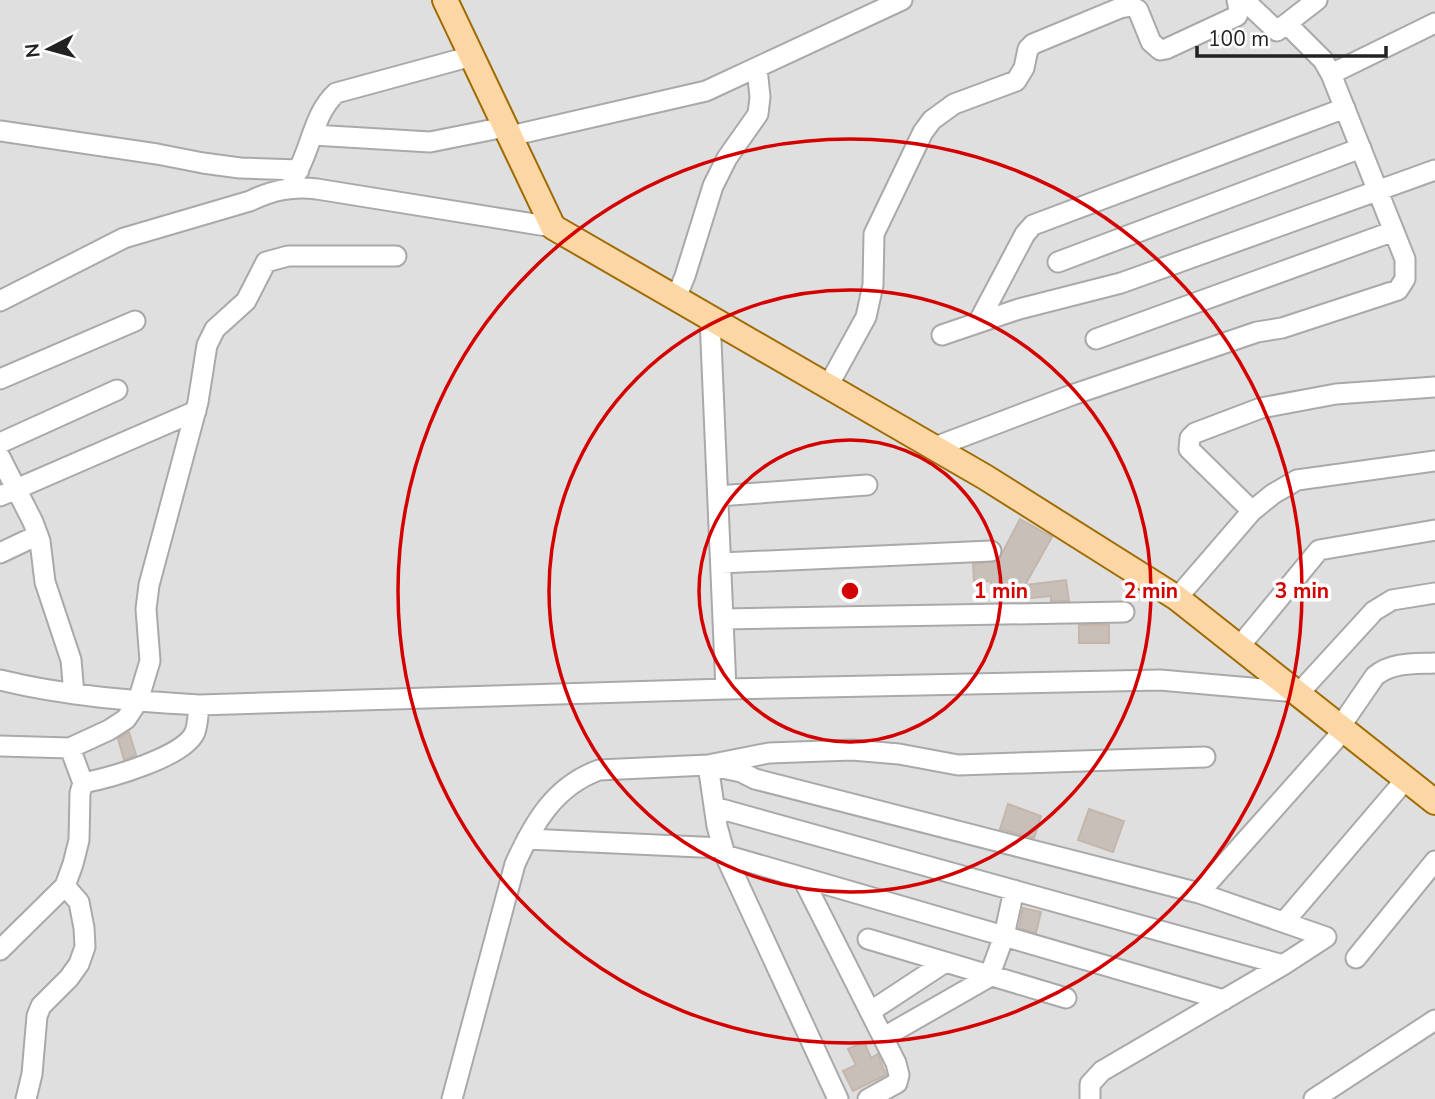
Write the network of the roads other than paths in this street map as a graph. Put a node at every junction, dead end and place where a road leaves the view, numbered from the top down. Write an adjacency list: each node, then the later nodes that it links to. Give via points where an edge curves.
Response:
1 (445, 0): 8 (main road)
2 (902, 0): 9 (street)
3 (1237, 0): 32 (street, via 1237,16 1160,50 1150,42 1138,10 1120,8 1033,44 1016,80 954,104 932,120 874,234 873,285 866,317)
4 (1244, 0): 7 (street, via 1277,31)
5 (1317, 0): 7 (street)
6 (1435, 23): 10 (street)
7 (1287, 24): 10 (street)
8 (472, 56): 13 (main road); 14 (street, via 336,93)
9 (757, 68): 13 (street, via 706,91); 24 (street, via 758,114 713,186)
10 (1331, 74): 11 (street)
11 (1345, 108): 15 (street); 28 (street, via 1033,225)
12 (0, 131): 16 (street, via 240,168)
13 (508, 132): 14 (street, via 430,142); 20 (main road)
14 (313, 135): 16 (street)
15 (1361, 148): 19 (street); 23 (street)
16 (299, 170): 18 (street)
17 (1434, 172): 19 (street)
18 (286, 188): 20 (street); 25 (street, via 124,238)
19 (1378, 190): 21 (street); 28 (street, via 1121,283)
20 (553, 227): 24 (main road)
21 (1394, 231): 30 (street); 37 (street, via 1406,271 1392,293 1245,336)
22 (396, 256): 35 (street, via 288,256 267,262 246,301 215,329 207,345)
23 (1058, 262)
24 (676, 298): 26 (main road)
25 (0, 301)
26 (710, 318): 32 (main road); 42 (street)
27 (135, 321): 31 (street)
28 (979, 321): 29 (street)
29 (942, 335)
30 (1096, 339)
31 (0, 379)
32 (828, 386): 37 (main road)
33 (1435, 387): 43 (street, via 1336,394 1261,408 1195,433 1188,449)
34 (117, 390): 36 (street)
35 (196, 411): 41 (street); 59 (street, via 149,585 150,661)
36 (0, 443)
37 (934, 447): 50 (main road)
38 (0, 457): 41 (street)
39 (1435, 461): 43 (street, via 1297,480)
40 (867, 485): 42 (street)
41 (8, 493): 45 (street)
42 (718, 496): 48 (street)
43 (1252, 511): 50 (street)
44 (1435, 530): 53 (street, via 1320,550)
45 (38, 535): 47 (street); 58 (street, via 45,582 71,660)
46 (991, 551): 48 (street)
47 (0, 553)
48 (721, 563): 52 (street)
49 (1435, 593): 57 (street, via 1392,600 1374,611)
50 (1177, 598): 53 (main road)
51 (1124, 612): 52 (street)
52 (723, 619): 56 (street)
53 (1239, 647): 57 (main road)
54 (1435, 663): 61 (street, via 1382,670)
55 (0, 680): 58 (street)
56 (726, 689): 57 (street, via 1160,680); 60 (street)
57 (1297, 693): 61 (main road)
58 (74, 694): 59 (street)
59 (138, 701): 60 (street); 63 (street, via 126,719)
60 (199, 705): 67 (street, via 195,733 178,750)
61 (1342, 729): 66 (main road); 76 (street)
62 (0, 746): 63 (street)
63 (70, 747): 67 (street)
64 (1205, 757): 65 (street, via 958,765 852,750 769,753)
65 (708, 765): 69 (street); 70 (street, via 615,767 584,775 556,796); 76 (street)
66 (1406, 779): 68 (main road); 77 (street)
67 (83, 783): 74 (street, via 79,840)
68 (1435, 802)
69 (714, 807): 71 (street); 75 (street)
70 (527, 839): 71 (street); 91 (street, via 509,882)
71 (724, 852): 73 (street); 92 (street)
72 (1435, 861): 81 (street)
73 (803, 878): 78 (street); 87 (street)
74 (65, 886): 80 (street); 90 (street, via 79,902 85,947 79,964 37,1016)
75 (1014, 890): 78 (street); 83 (street)
76 (1199, 893): 77 (street)
77 (1284, 922): 83 (street, via 1326,937)
78 (1004, 936): 84 (street); 86 (street)
79 (868, 939): 82 (street)
80 (0, 950)
81 (1356, 958)
82 (944, 963): 84 (street); 87 (street)
83 (1283, 965): 86 (street)
84 (989, 976): 85 (street); 89 (street)
85 (1066, 998)
86 (1224, 1000): 94 (street, via 1102,1071 1090,1084)
87 (871, 1011): 89 (street)
88 (1435, 1020): 95 (street)
89 (884, 1037): 93 (street, via 899,1080)
90 (26, 1099)
91 (452, 1099)
92 (838, 1099)
93 (867, 1099)
94 (1090, 1099)
95 (1314, 1099)

